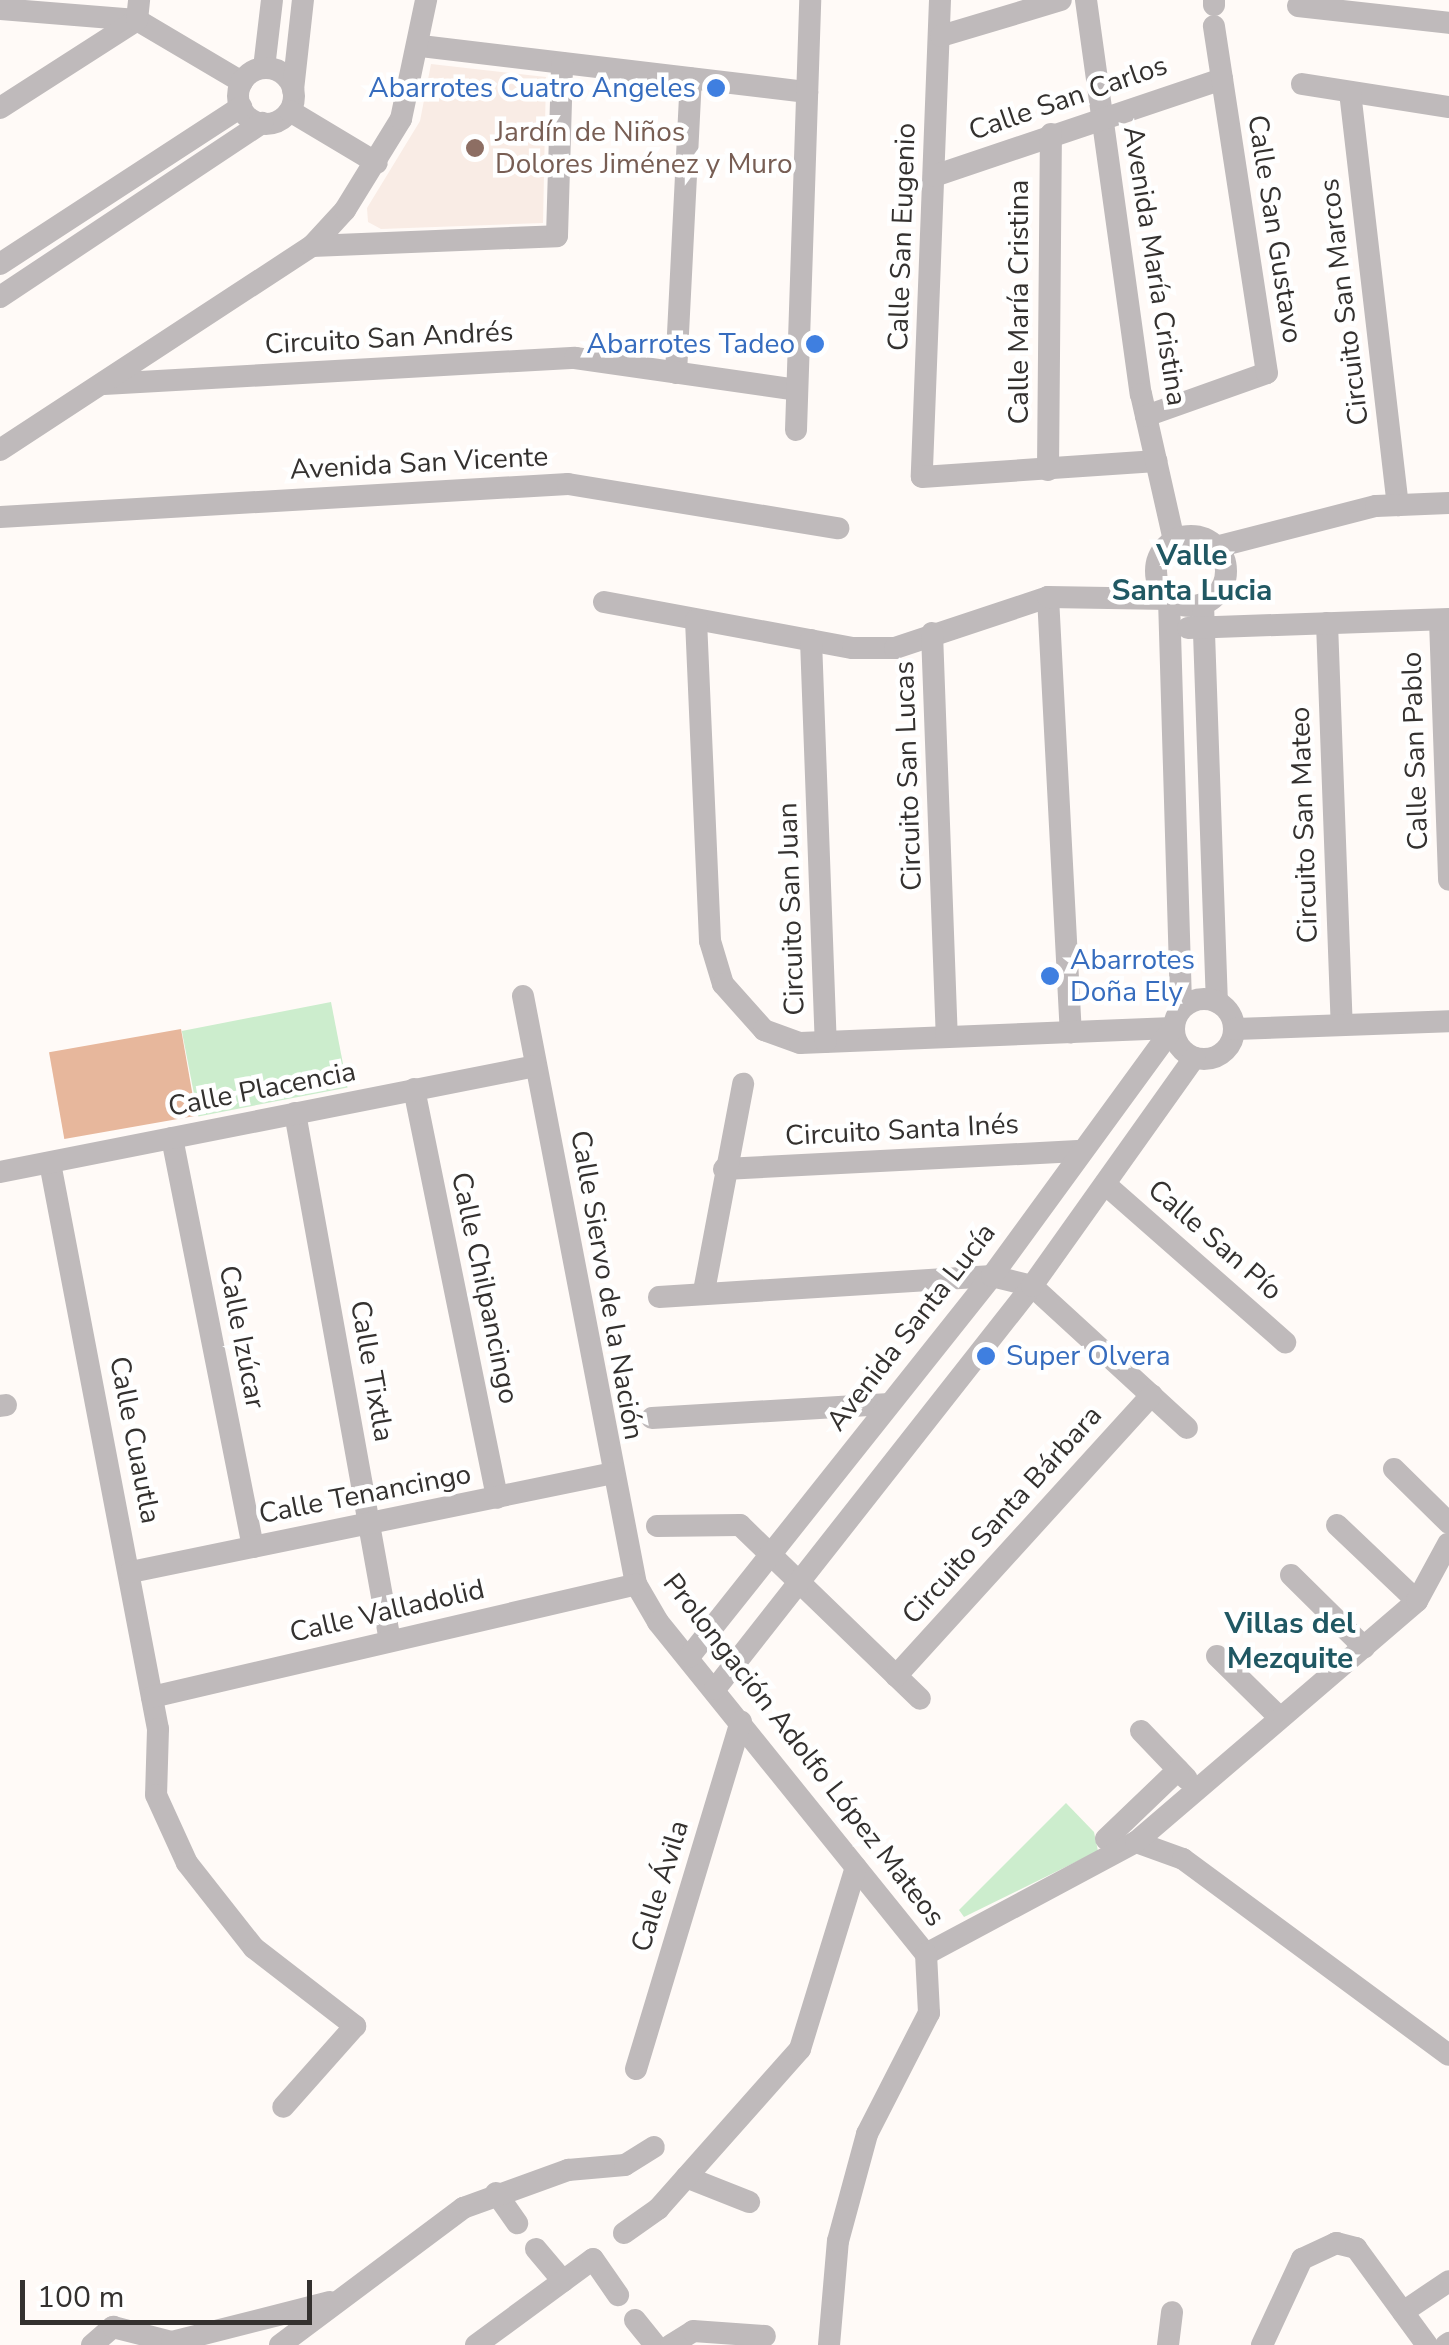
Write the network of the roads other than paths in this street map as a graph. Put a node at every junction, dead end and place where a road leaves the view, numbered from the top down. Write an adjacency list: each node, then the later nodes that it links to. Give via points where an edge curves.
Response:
1 (272, 0): 16 (street)
2 (303, 0): 23 (street)
3 (426, 0): 14 (street, Circuito San Andrés)
4 (810, 0): 21 (street)
5 (940, 0): 13 (street, Calle San Eugenio)
6 (1061, 0): 13 (street)
7 (1086, 0): 27 (street, Avenida María Cristina)
8 (1298, 6): 12 (street)
9 (0, 9): 10 (street)
10 (138, 10): 19 (street); 26 (street)
11 (1214, 10): 18 (street, Calle San Gustavo)
12 (1449, 23)
13 (941, 36): 31 (street, Calle San Eugenio)
14 (420, 46): 15 (street); 30 (street, Circuito San Andrés, via 401,119)
15 (562, 63): 17 (street); 32 (street, via 557,236)
16 (264, 68): 19 (street); 23 (street, via 281,72)
17 (691, 78): 21 (street); 35 (street)
18 (1222, 79): 27 (street, Calle San Carlos); 38 (street, Calle San Gustavo, via 1267,373)
19 (242, 82): 24 (street)
20 (1302, 84): 22 (street)
21 (807, 92): 37 (street)
22 (1350, 92): 25 (street); 44 (street, Circuito San Marcos)
23 (292, 100): 28 (street); 30 (street)
24 (240, 107): 28 (street); 33 (street)
25 (1449, 107)
26 (0, 108)
27 (1102, 116): 29 (street, Calle San Carlos); 38 (street, Avenida María Cristina)
28 (262, 123): 34 (street)
29 (1051, 134): 31 (street, Calle San Carlos); 42 (street, Calle María Cristina)
30 (377, 163): 32 (street, Circuito San Andrés)
31 (934, 176): 42 (street, Calle San Eugenio, via 922,477)
32 (312, 246): 36 (street, Circuito San Andrés)
33 (0, 264)
34 (0, 297)
35 (676, 373): 36 (street, Circuito San Andrés, via 575,358); 37 (street, Circuito San Andrés)
36 (104, 384): 40 (street, Circuito San Andrés)
37 (797, 390): 39 (street)
38 (1146, 416): 41 (street, Avenida María Cristina)
39 (796, 430)
40 (0, 450)
41 (1156, 462): 42 (street); 47 (street, Avenida María Cristina)
42 (1048, 470)
43 (1449, 504): 44 (street)
44 (1398, 506): 48 (street)
45 (0, 517): 46 (street, Avenida San Vicente, via 568,484)
46 (838, 528)
47 (1174, 540): 48 (street, via 1196,536); 50 (street, via 1155,568)
48 (1216, 547): 52 (street, via 1225,579)
49 (1048, 598): 50 (street, Circuito San Lucas); 57 (street, Circuito San Lucas); 68 (street)
50 (1169, 600): 52 (street); 56 (street)
51 (604, 602): 54 (street)
52 (1203, 616): 55 (street); 56 (street); 59 (street)
53 (1444, 619): 55 (street); 61 (street, Calle San Pablo)
54 (696, 620): 58 (street); 70 (street, Circuito San Juan, via 715,960 723,984 764,1030 800,1043)
55 (1326, 624): 66 (street, Circuito San Mateo)
56 (1169, 628): 60 (street)
57 (932, 634): 58 (street, via 895,648); 69 (street, Circuito San Lucas)
58 (811, 640): 70 (street, Circuito San Juan)
59 (1210, 810): 60 (street); 63 (street)
60 (1174, 812): 64 (street)
61 (1449, 880)
62 (524, 996): 72 (street, Calle Siervo de la Nación)
63 (1217, 1002): 64 (street, via 1198,999); 67 (street)
64 (1177, 1018): 68 (street); 71 (street, via 1176,1042); 77 (street, Avenida Santa Lucía)
65 (1449, 1022): 66 (street)
66 (1342, 1025): 67 (street)
67 (1234, 1029): 71 (street, via 1222,1054)
68 (1071, 1032): 69 (street)
69 (947, 1037): 70 (street)
70 (826, 1042)
71 (1194, 1058): 81 (street)
72 (536, 1066): 74 (street, Calle Placencia); 92 (street, Calle Siervo de la Nación)
73 (743, 1084): 79 (street)
74 (414, 1089): 75 (street, Calle Placencia); 93 (street, Calle Chilpancingo)
75 (295, 1113): 76 (street, Calle Placencia); 94 (street, Calle Tixtla)
76 (172, 1138): 78 (street, Calle Placencia); 99 (street, Calle Izúcar)
77 (1083, 1152): 79 (street, Circuito Santa Inés); 82 (street, Avenida Santa Lucía)
78 (50, 1163): 80 (street, Calle Placencia); 101 (street, Calle Cuautla)
79 (724, 1168): 84 (street)
80 (0, 1172)
81 (1105, 1184): 83 (street); 86 (street, Calle San Pío)
82 (992, 1276): 83 (street); 84 (street); 88 (street, Avenida Santa Lucía)
83 (1032, 1286): 87 (street); 103 (street)
84 (704, 1291): 85 (street)
85 (659, 1296)
86 (1285, 1342)
87 (1152, 1396): 90 (street); 110 (street, Circuito Santa Bárbara)
88 (890, 1404): 89 (street); 100 (street, Avenida Santa Lucía)
89 (652, 1418)
90 (1187, 1428)
91 (1394, 1468): 95 (street)
92 (612, 1474): 93 (street, Calle Tenancingo); 104 (street, Calle Siervo de la Nación)
93 (497, 1498): 94 (street, Calle Tenancingo)
94 (370, 1523): 99 (street, Calle Tenancingo); 106 (street, Calle Tixtla)
95 (1449, 1523): 98 (street, via 1442,1533)
96 (1338, 1525): 105 (street)
97 (657, 1526): 100 (street, via 740,1525)
98 (1448, 1544): 105 (street)
99 (253, 1547): 101 (street, Calle Tenancingo)
100 (770, 1554): 103 (street); 109 (street, Avenida Santa Lucía)
101 (131, 1572): 112 (street, Calle Cuautla)
102 (1291, 1575): 107 (street)
103 (799, 1582): 110 (street); 111 (street)
104 (636, 1584): 106 (street, Calle Valladolid); 109 (street, Prolongación Adolfo López Mateos)
105 (1417, 1601): 107 (street)
106 (390, 1640): 112 (street, Calle Valladolid)
107 (1364, 1647): 114 (street)
108 (1217, 1656): 114 (street)
109 (688, 1657): 111 (street, Prolongación Adolfo López Mateos)
110 (896, 1676): 113 (street)
111 (715, 1689): 115 (street, Prolongación Adolfo López Mateos)
112 (152, 1697): 125 (street, Calle Cuautla, via 156,1796 188,1864 254,1948 356,2026)
113 (920, 1699)
114 (1280, 1718): 118 (street)
115 (741, 1721): 121 (street, Prolongación Adolfo López Mateos); 124 (street, Calle Ávila)
116 (1141, 1731): 117 (street)
117 (1178, 1770): 118 (street); 119 (street)
118 (1198, 1790): 120 (street)
119 (1106, 1839)
120 (1136, 1842): 122 (street); 123 (street, via 1183,1859)
121 (856, 1867): 122 (street, Prolongación Adolfo López Mateos); 127 (street, via 800,2050)
122 (926, 1954): 147 (street, via 929,2013 867,2134 838,2240)
123 (1449, 2055)
124 (636, 2069)
125 (283, 2107)
126 (654, 2147): 128 (street, via 625,2165 568,2170)
127 (686, 2178): 129 (street); 131 (street)
128 (496, 2193): 130 (street); 136 (street, via 462,2208)
129 (749, 2202)
130 (518, 2224)
131 (624, 2233)
132 (536, 2249): 134 (street)
133 (1449, 2281): 138 (street)
134 (563, 2282): 135 (street, via 593,2259); 144 (street)
135 (618, 2295)
136 (337, 2300): 142 (street); 143 (street, via 172,2342 113,2328)
137 (1172, 2312): 148 (street)
138 (1402, 2312): 149 (street, via 1356,2248 1336,2244 1302,2259); 150 (street)
139 (635, 2320): 145 (street)
140 (766, 2336): 141 (street)
141 (730, 2339): 146 (street, via 693,2331)
142 (292, 2342)
143 (92, 2345)
144 (476, 2345)
145 (655, 2345)
146 (672, 2345)
147 (829, 2345)
148 (1168, 2345)
149 (1262, 2345)
150 (1427, 2345)

